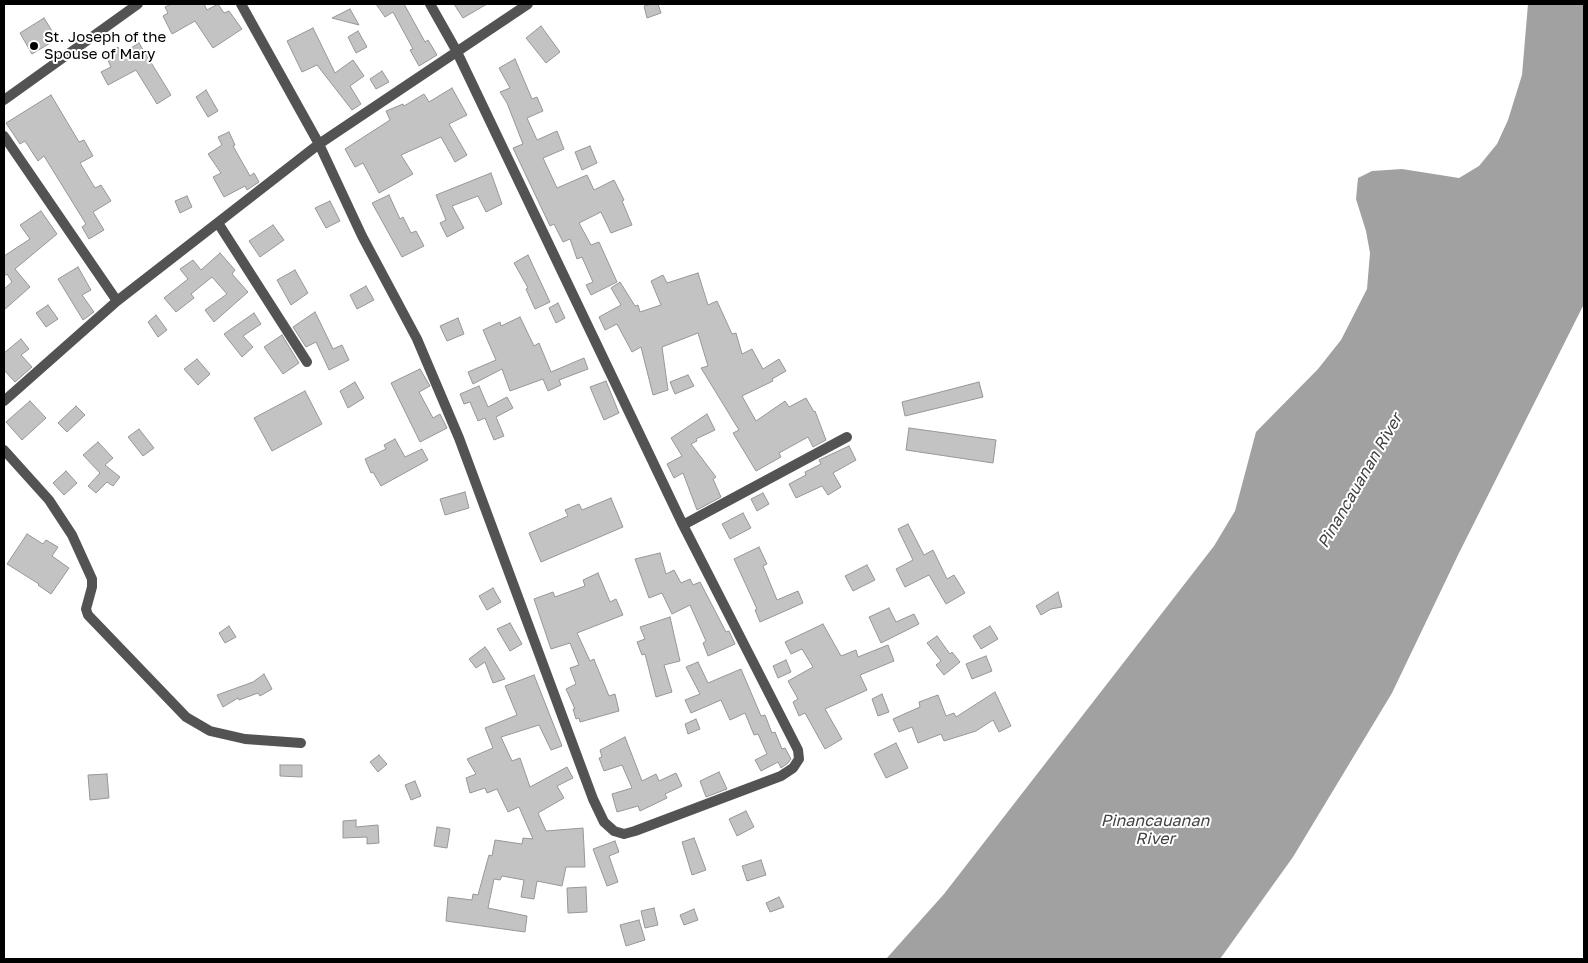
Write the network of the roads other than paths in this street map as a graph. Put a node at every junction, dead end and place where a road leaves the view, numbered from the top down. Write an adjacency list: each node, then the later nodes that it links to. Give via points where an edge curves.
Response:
1 (138, 4): 6 (street)
2 (241, 4): 8 (street)
3 (430, 4): 5 (street)
4 (528, 4): 5 (street)
5 (456, 50): 8 (street); 15 (street)
6 (4, 100)
7 (4, 136): 10 (street)
8 (319, 144): 9 (street); 15 (street, via 362,236 417,339 459,438 593,799 604,822 614,831 624,834 782,776 799,759 798,750)
9 (218, 223): 10 (street); 11 (street)
10 (117, 301): 12 (street)
11 (307, 362)
12 (4, 401)
13 (847, 437): 15 (street)
14 (4, 450): 16 (street, via 49,500 72,535 92,579 86,609 88,616 186,717 210,731 245,739)
15 (683, 525)
16 (302, 742)

